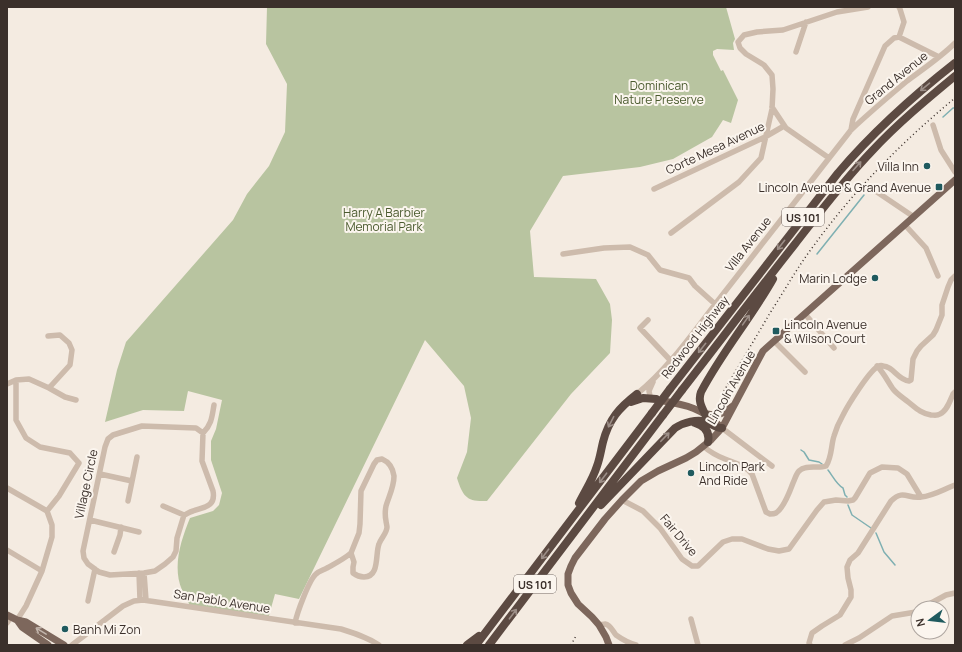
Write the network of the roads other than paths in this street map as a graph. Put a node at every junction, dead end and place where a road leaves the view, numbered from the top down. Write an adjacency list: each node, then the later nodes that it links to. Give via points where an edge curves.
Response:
1 (868, 7): 3 (street, via 837,12)
2 (899, 7): 4 (street, via 904,22)
3 (806, 22): 6 (street); 10 (street, via 783,30 744,35 738,42 746,54 764,65 772,75)
4 (899, 37): 7 (street); 13 (street, Villa Avenue, via 885,46 853,119)
5 (955, 42): 7 (street, Grand Avenue)
6 (796, 52)
7 (939, 57): 13 (street, Grand Avenue)
8 (955, 63): 65 (highway, Redwood Highway / US 101, one-way to 65, bridge, via 893,115 842,167)
9 (955, 76): 23 (highway, Redwood Highway / US 101, one-way to 9, via 872,150)
10 (772, 107): 12 (street); 14 (street)
11 (933, 125): 16 (street, via 941,150)
12 (784, 126): 14 (street, Corte Mesa Avenue); 15 (street)
13 (851, 130): 15 (street, Villa Avenue)
14 (765, 137): 18 (street, Corte Mesa Avenue); 22 (street, via 761,158 739,182)
15 (829, 158): 27 (street, Villa Avenue)
16 (955, 172)
17 (955, 180): 20 (main road, Lincoln Avenue)
18 (654, 189)
19 (874, 190): 20 (street)
20 (914, 217): 21 (main road, Lincoln Avenue)
21 (905, 225): 25 (street, via 926,248); 28 (main road, Lincoln Avenue)
22 (671, 233)
23 (789, 251): 47 (highway, one-way to 23, via 699,401 701,392); 66 (highway, Redwood Highway / US 101, bridge)
24 (563, 254): 27 (street, via 630,247 648,255 660,270 689,278)
25 (938, 276)
26 (955, 276): 34 (street, via 948,287 936,330 913,359 911,380 905,381 884,365)
27 (715, 304): 33 (street, Villa Avenue)
28 (805, 314): 31 (main road, Lincoln Avenue); 32 (street)
29 (648, 320): 33 (street, via 640,328)
30 (48, 336): 39 (street, via 60,335 70,344 72,350 70,365)
31 (774, 341): 35 (street); 44 (main road, Lincoln Avenue, via 763,351)
32 (834, 348)
33 (671, 361): 36 (street, Villa Avenue)
34 (878, 366): 40 (street, via 894,390 925,414 940,415); 51 (street, via 843,414 826,466 800,470 787,498 776,513 766,512 749,470 714,455)
35 (805, 372)
36 (655, 378): 41 (street, Villa Avenue); 42 (street, Villa Avenue, via 648,392)
37 (16, 380): 38 (street); 39 (street, via 29,379); 62 (street, via 16,420 26,438 40,447 70,453 79,463 60,496)
38 (7, 384)
39 (49, 388): 43 (street)
40 (955, 392)
41 (637, 394): 46 (highway)
42 (656, 399): 46 (highway, via 643,398); 47 (main road, via 688,405)
43 (76, 400)
44 (736, 404): 47 (main road, via 719,415); 49 (main road, Lincoln Avenue)
45 (214, 405): 50 (street, via 211,423)
46 (624, 405): 65 (highway, one-way to 65, via 609,426 597,468)
47 (706, 414): 49 (main road)
48 (691, 422): 49 (highway, via 704,422); 51 (highway, via 705,428 709,436); 66 (highway, one-way to 48, via 670,432 681,424)
49 (722, 428): 51 (main road, Lincoln Avenue); 53 (street)
50 (203, 433): 54 (street, Village Circle, via 196,428 142,426 113,435 105,447); 63 (street, via 202,461 213,490 213,500 207,507)
51 (706, 444): 59 (main road, Lincoln Avenue, via 686,458 641,481)
52 (137, 457): 55 (street)
53 (772, 466)
54 (100, 474): 55 (street); 64 (street, Village Circle)
55 (132, 481): 60 (street)
56 (955, 486): 58 (street)
57 (7, 488): 62 (street)
58 (921, 497): 59 (street, Fair Drive, via 907,474 898,468 882,467 870,473 853,500 824,502 789,549 779,551 742,539 732,539 723,542 698,566 692,566 682,559 660,528 643,511); 95 (street, via 896,496 888,506 847,567 851,597 840,615 812,633)
59 (622, 500): 83 (main road, Lincoln Avenue, via 575,558 569,571 568,583 571,593)
60 (128, 501)
61 (163, 506): 63 (street)
62 (47, 511): 73 (street, via 52,525 52,537)
63 (184, 515): 74 (street, via 173,558 155,572)
64 (90, 520): 67 (street); 72 (street, Village Circle, via 83,551 84,558)
65 (569, 523): 84 (highway, Redwood Highway / US 101, one-way to 84)
66 (581, 523): 91 (highway, Redwood Highway / US 101, one-way to 66)
67 (121, 527): 68 (street); 70 (street)
68 (139, 532)
69 (7, 550): 73 (street)
70 (114, 552)
71 (351, 553): 71 (street, via 359,533 361,491 374,464 382,459 389,463 394,475 385,513 387,527 377,550 375,571 366,578 358,577 353,573 354,562); 82 (street, via 316,574 306,591)
72 (95, 569): 74 (street, via 110,575); 78 (street)
73 (42, 571): 80 (street, via 26,606)
74 (141, 573): 76 (street)
75 (955, 593): 77 (street)
76 (143, 600): 82 (street, San Pablo Avenue); 88 (street, via 131,602 121,608)
77 (938, 600)
78 (88, 601)
79 (910, 613): 96 (street, via 892,616)
80 (10, 618): 86 (main road); 87 (main road, one-way to 80, via 26,622)
81 (691, 619): 94 (street)
82 (295, 623): 85 (street, San Pablo Avenue, via 348,631)
83 (599, 625): 92 (main road, Lincoln Avenue); 93 (street, via 607,625 614,634)
84 (490, 627): 89 (highway); 90 (highway, Redwood Highway / US 101)
85 (376, 644)
86 (48, 645)
87 (64, 645)
88 (72, 645)
89 (468, 645)
90 (476, 645)
91 (489, 645)
92 (609, 645)
93 (636, 645)
94 (698, 645)
95 (810, 645)
96 (845, 645)

